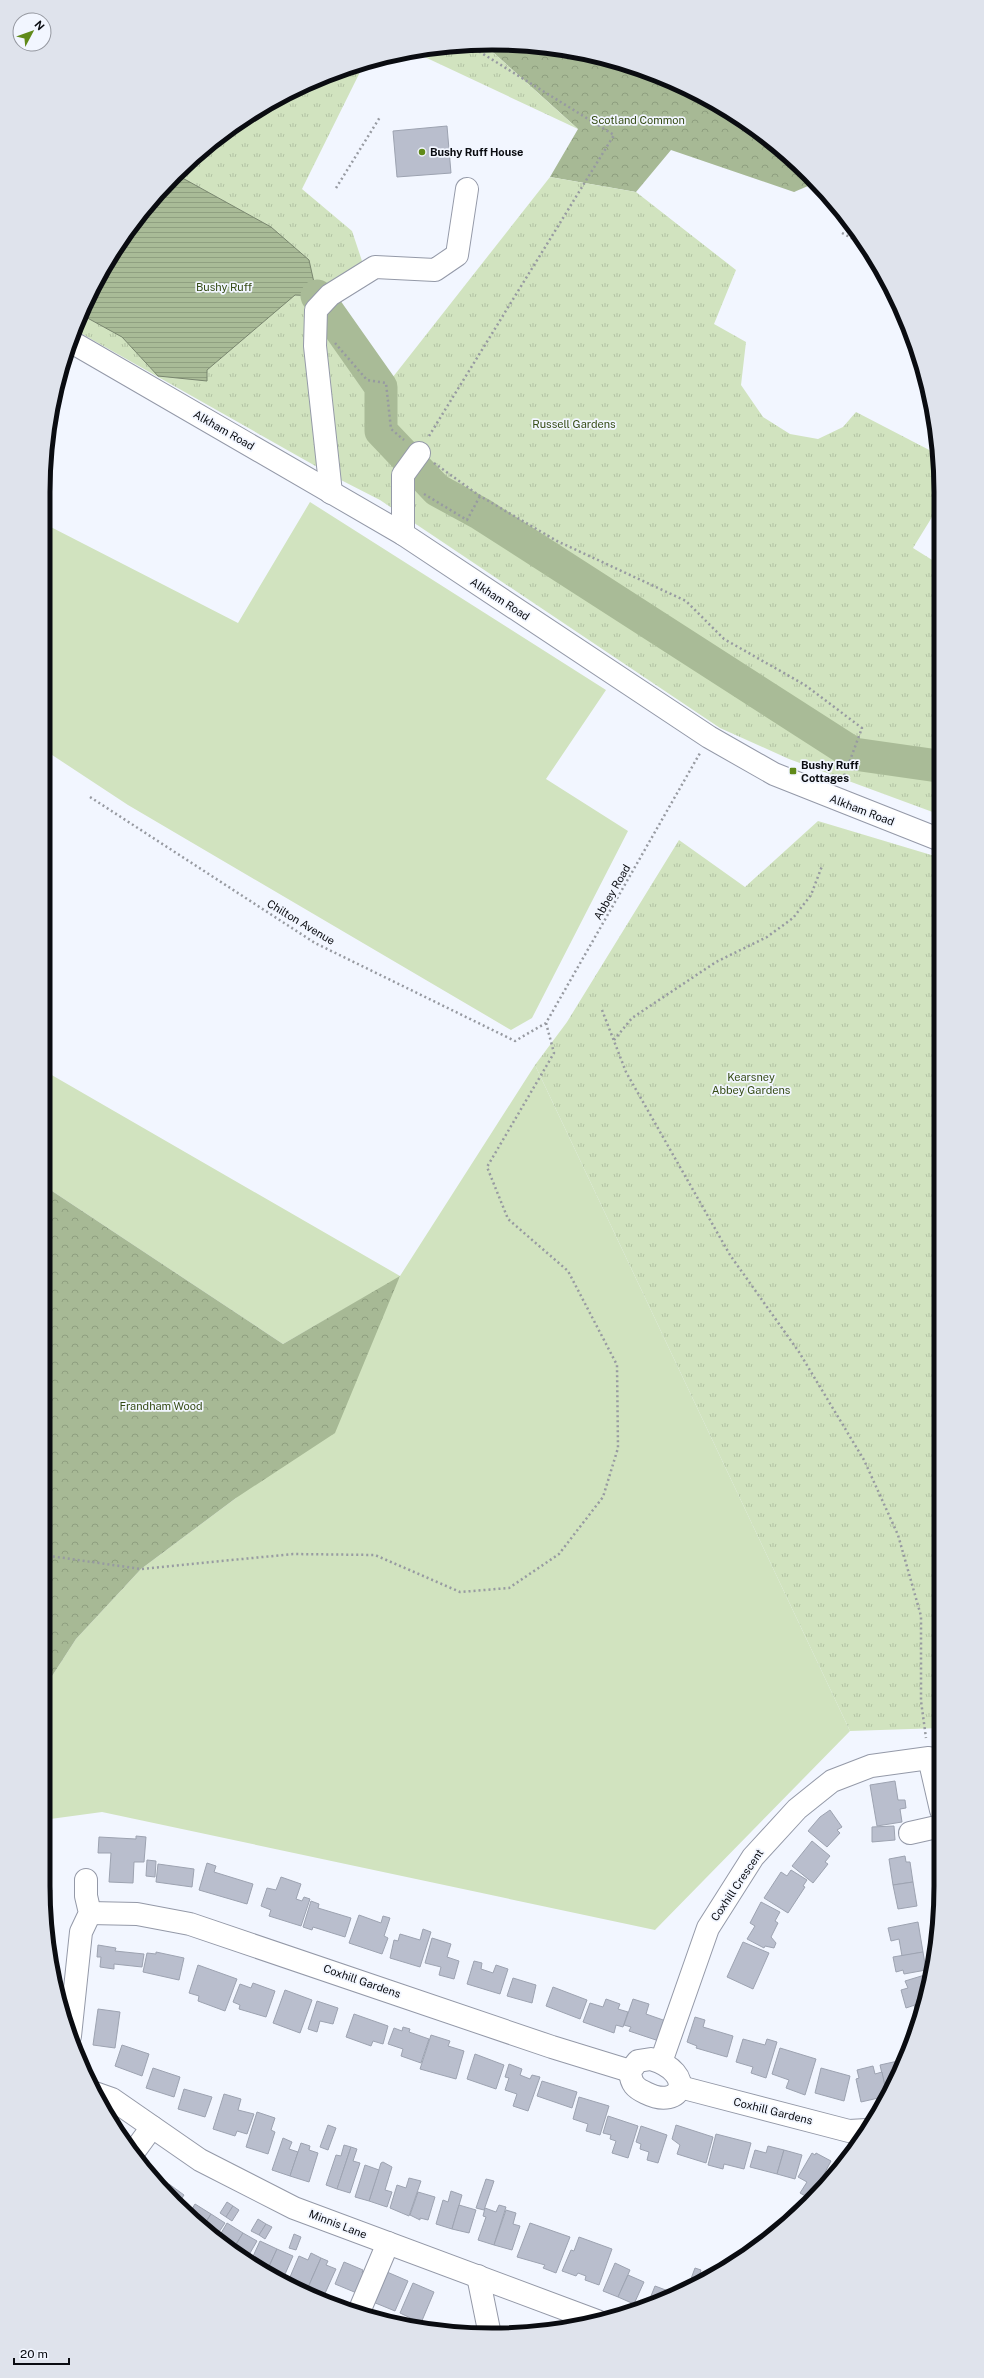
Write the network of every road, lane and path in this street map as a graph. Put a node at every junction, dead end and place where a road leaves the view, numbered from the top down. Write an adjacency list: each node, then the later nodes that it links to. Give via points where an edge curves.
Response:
1 (478, 50): 9 (path, via 614,136)
2 (380, 117): 3 (path)
3 (336, 188)
4 (467, 189): 7 (street, via 457,255 435,270 375,267)
5 (842, 233): 6 (path)
6 (856, 240)
7 (320, 308): 9 (path, via 367,380 386,383 390,429); 10 (street, via 315,346)
8 (75, 344): 10 (street, Alkham Road)
9 (419, 452): 11 (path); 12 (street, via 403,475)
10 (331, 493): 13 (street, Alkham Road)
11 (480, 496): 12 (path, via 467,520 419,492); 15 (path, via 557,541 686,602 724,640 805,685 862,728)
12 (404, 509): 13 (street)
13 (403, 534): 14 (street, Alkham Road)
14 (709, 737): 17 (street, Alkham Road, via 774,774); 20 (path, Abbey Road)
15 (842, 779)
16 (90, 797): 20 (path, Chilton Avenue, via 315,943 515,1041)
17 (934, 837)
18 (822, 866): 21 (path, via 811,895 793,918 768,938 716,962 632,1018)
19 (602, 1010): 21 (path)
20 (546, 1023): 22 (path, via 554,1053 487,1166 508,1219 568,1271 617,1365 618,1448 603,1497 559,1554 509,1588 460,1592 376,1555 293,1554 141,1569)
21 (614, 1040): 23 (path, via 626,1072 730,1255 799,1352 864,1460 898,1535 921,1616 921,1701)
22 (50, 1556)
23 (929, 1758): 24 (street); 30 (street, Coxhill Crescent, via 871,1766 832,1781 797,1809 753,1857 708,1928)
24 (934, 1780)
25 (934, 1828): 26 (street)
26 (910, 1834)
27 (86, 1880): 28 (street)
28 (90, 1913): 29 (street, via 81,1932); 31 (street, Coxhill Gardens, via 137,1914 190,1924)
29 (71, 2022)
30 (661, 2062): 31 (street, via 651,2059 638,2061); 32 (street, via 673,2069 679,2077)
31 (630, 2071): 32 (street, via 631,2082 636,2088 652,2096 664,2099 675,2095)
32 (680, 2087): 35 (street, Coxhill Gardens, via 849,2131)
33 (104, 2096): 34 (street, Minnis Lane, via 112,2099)
34 (152, 2127): 36 (street); 37 (street, Minnis Lane, via 200,2160 294,2208)
35 (861, 2130)
36 (136, 2149)
37 (388, 2243): 38 (street, Minnis Lane); 39 (street)
38 (478, 2276): 40 (street, Minnis Lane); 41 (street)
39 (361, 2308)
40 (588, 2318)
41 (489, 2328)

